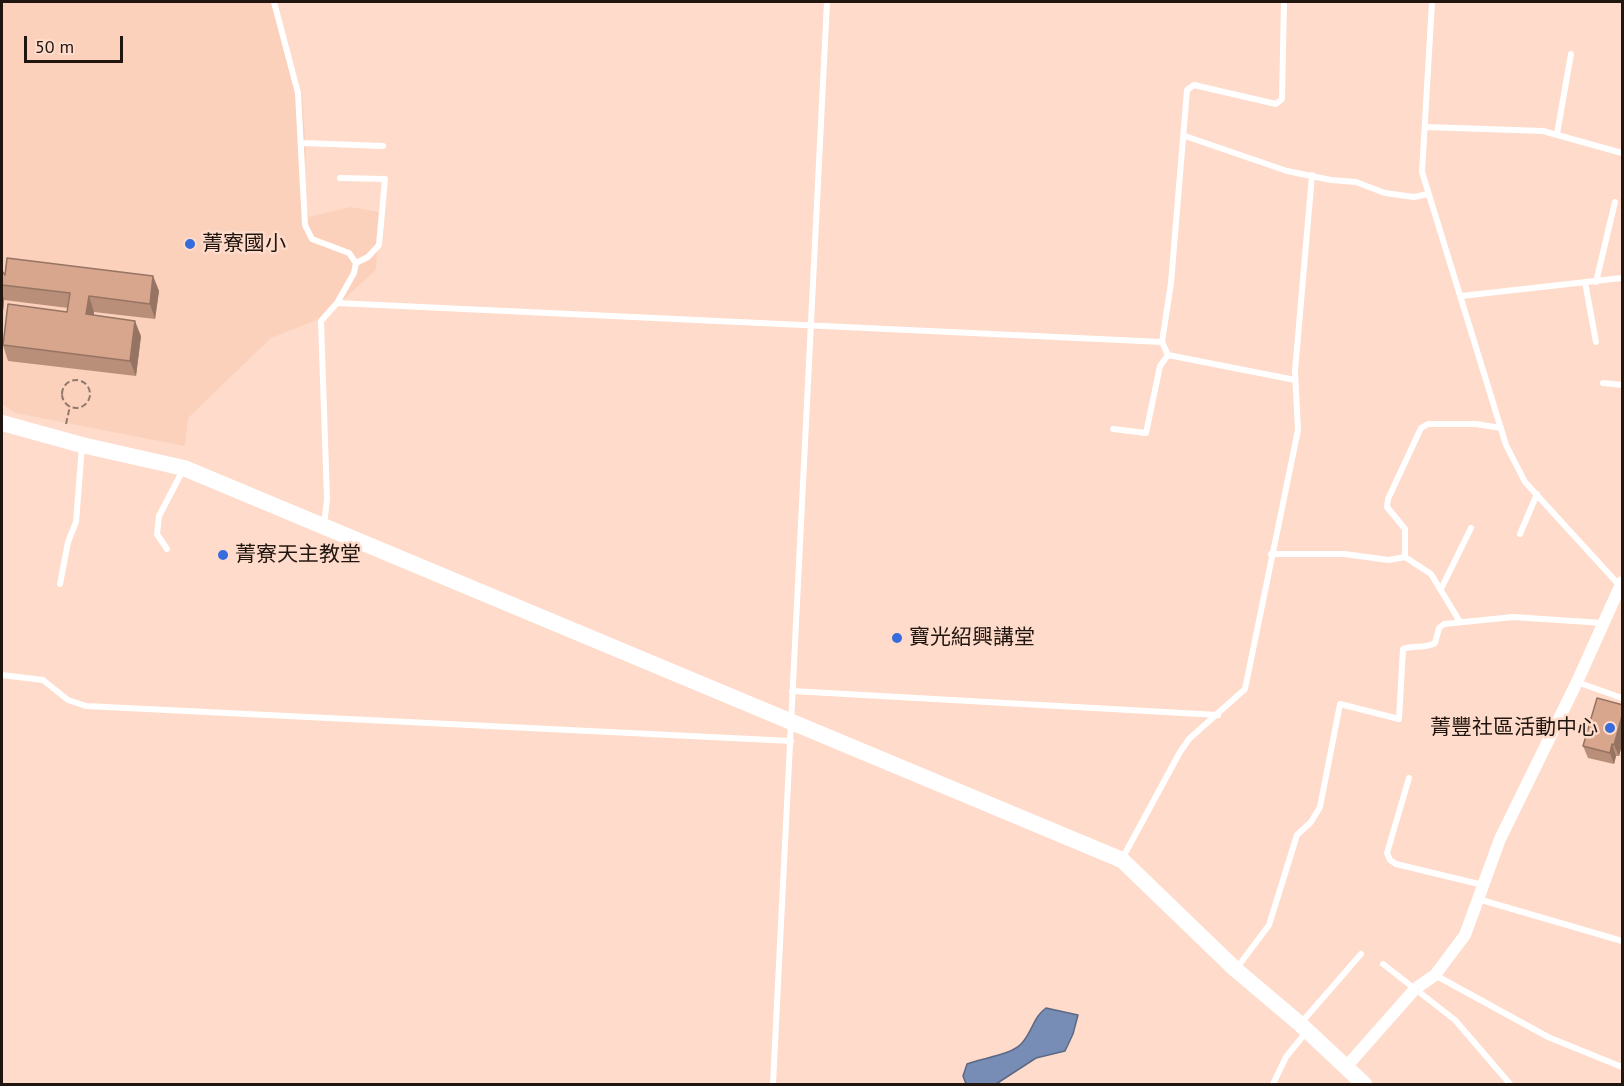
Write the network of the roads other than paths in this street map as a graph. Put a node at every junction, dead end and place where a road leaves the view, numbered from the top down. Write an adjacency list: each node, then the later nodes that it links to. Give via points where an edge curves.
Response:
1 (274, 2): 9 (lane, via 298,93)
2 (827, 2): 22 (lane)
3 (1284, 2): 8 (lane, via 1282,99 1276,104 1194,86 1187,90)
4 (1432, 2): 6 (lane)
5 (1571, 54): 7 (lane)
6 (1426, 127): 7 (lane); 14 (lane, via 1422,172)
7 (1557, 134): 11 (lane)
8 (1185, 136): 12 (lane, via 1287,171); 23 (lane)
9 (303, 143): 10 (lane); 16 (lane, via 308,235 349,253)
10 (383, 146)
11 (1623, 153)
12 (1312, 175): 14 (lane, via 1356,182 1385,193 1414,197); 26 (lane)
13 (340, 178): 16 (lane, via 385,179 379,245)
14 (1428, 194): 20 (lane)
15 (1615, 202): 19 (lane)
16 (356, 263): 21 (lane)
17 (1623, 278): 19 (lane)
18 (1585, 282): 19 (lane); 20 (lane); 24 (lane)
19 (1596, 282)
20 (1461, 296): 30 (lane)
21 (337, 303): 22 (lane); 35 (lane, via 321,321 327,499)
22 (813, 325): 23 (lane); 48 (lane)
23 (1162, 342): 25 (lane)
24 (1596, 342)
25 (1168, 355): 26 (lane); 31 (lane, via 1160,366 1146,433)
26 (1295, 380): 39 (lane, via 1298,430)
27 (1603, 383): 28 (lane)
28 (1623, 385)
29 (2, 423): 32 (street)
30 (1501, 428): 34 (lane, via 1516,467); 40 (lane, via 1476,424 1428,424 1421,428 1387,507 1405,529)
31 (1113, 429)
32 (82, 445): 33 (street); 41 (lane, via 76,522)
33 (184, 468): 35 (street); 38 (lane, via 159,516 157,534)
34 (1537, 494): 37 (lane); 42 (lane)
35 (324, 526): 51 (street)
36 (1471, 528): 43 (lane)
37 (1520, 534)
38 (167, 549)
39 (1271, 554): 40 (lane, via 1344,554 1389,560); 50 (lane, via 1245,689)
40 (1405, 557): 43 (lane, via 1431,574)
41 (60, 584)
42 (1622, 584): 45 (street)
43 (1441, 589): 44 (lane)
44 (1460, 622): 45 (lane, via 1513,617); 60 (lane, via 1439,628 1435,643 1429,647 1403,649 1399,719 1340,704 1320,807 1297,835 1269,925)
45 (1605, 624): 47 (street)
46 (2, 675): 52 (lane, via 43,680 68,700 86,706)
47 (1577, 682): 49 (lane); 55 (street, via 1500,839)
48 (792, 691): 50 (lane); 51 (lane)
49 (1623, 698)
50 (1218, 715): 54 (lane, via 1189,739 1180,752)
51 (792, 721): 52 (lane); 54 (street)
52 (790, 741): 66 (lane)
53 (1409, 778): 55 (lane, via 1388,853 1390,861)
54 (1122, 860): 60 (street)
55 (1483, 885): 56 (street)
56 (1478, 899): 57 (lane); 61 (street, via 1465,935)
57 (1623, 941)
58 (1361, 954): 63 (lane)
59 (1383, 964): 62 (lane)
60 (1235, 969): 63 (street)
61 (1435, 975): 62 (street); 64 (lane, via 1548,1037)
62 (1415, 989): 65 (street); 69 (lane, via 1455,1020)
63 (1304, 1027): 65 (street); 67 (lane)
64 (1623, 1067)
65 (1346, 1068): 68 (street)
66 (772, 1084)
67 (1273, 1084)
68 (1364, 1084)
69 (1510, 1084)

